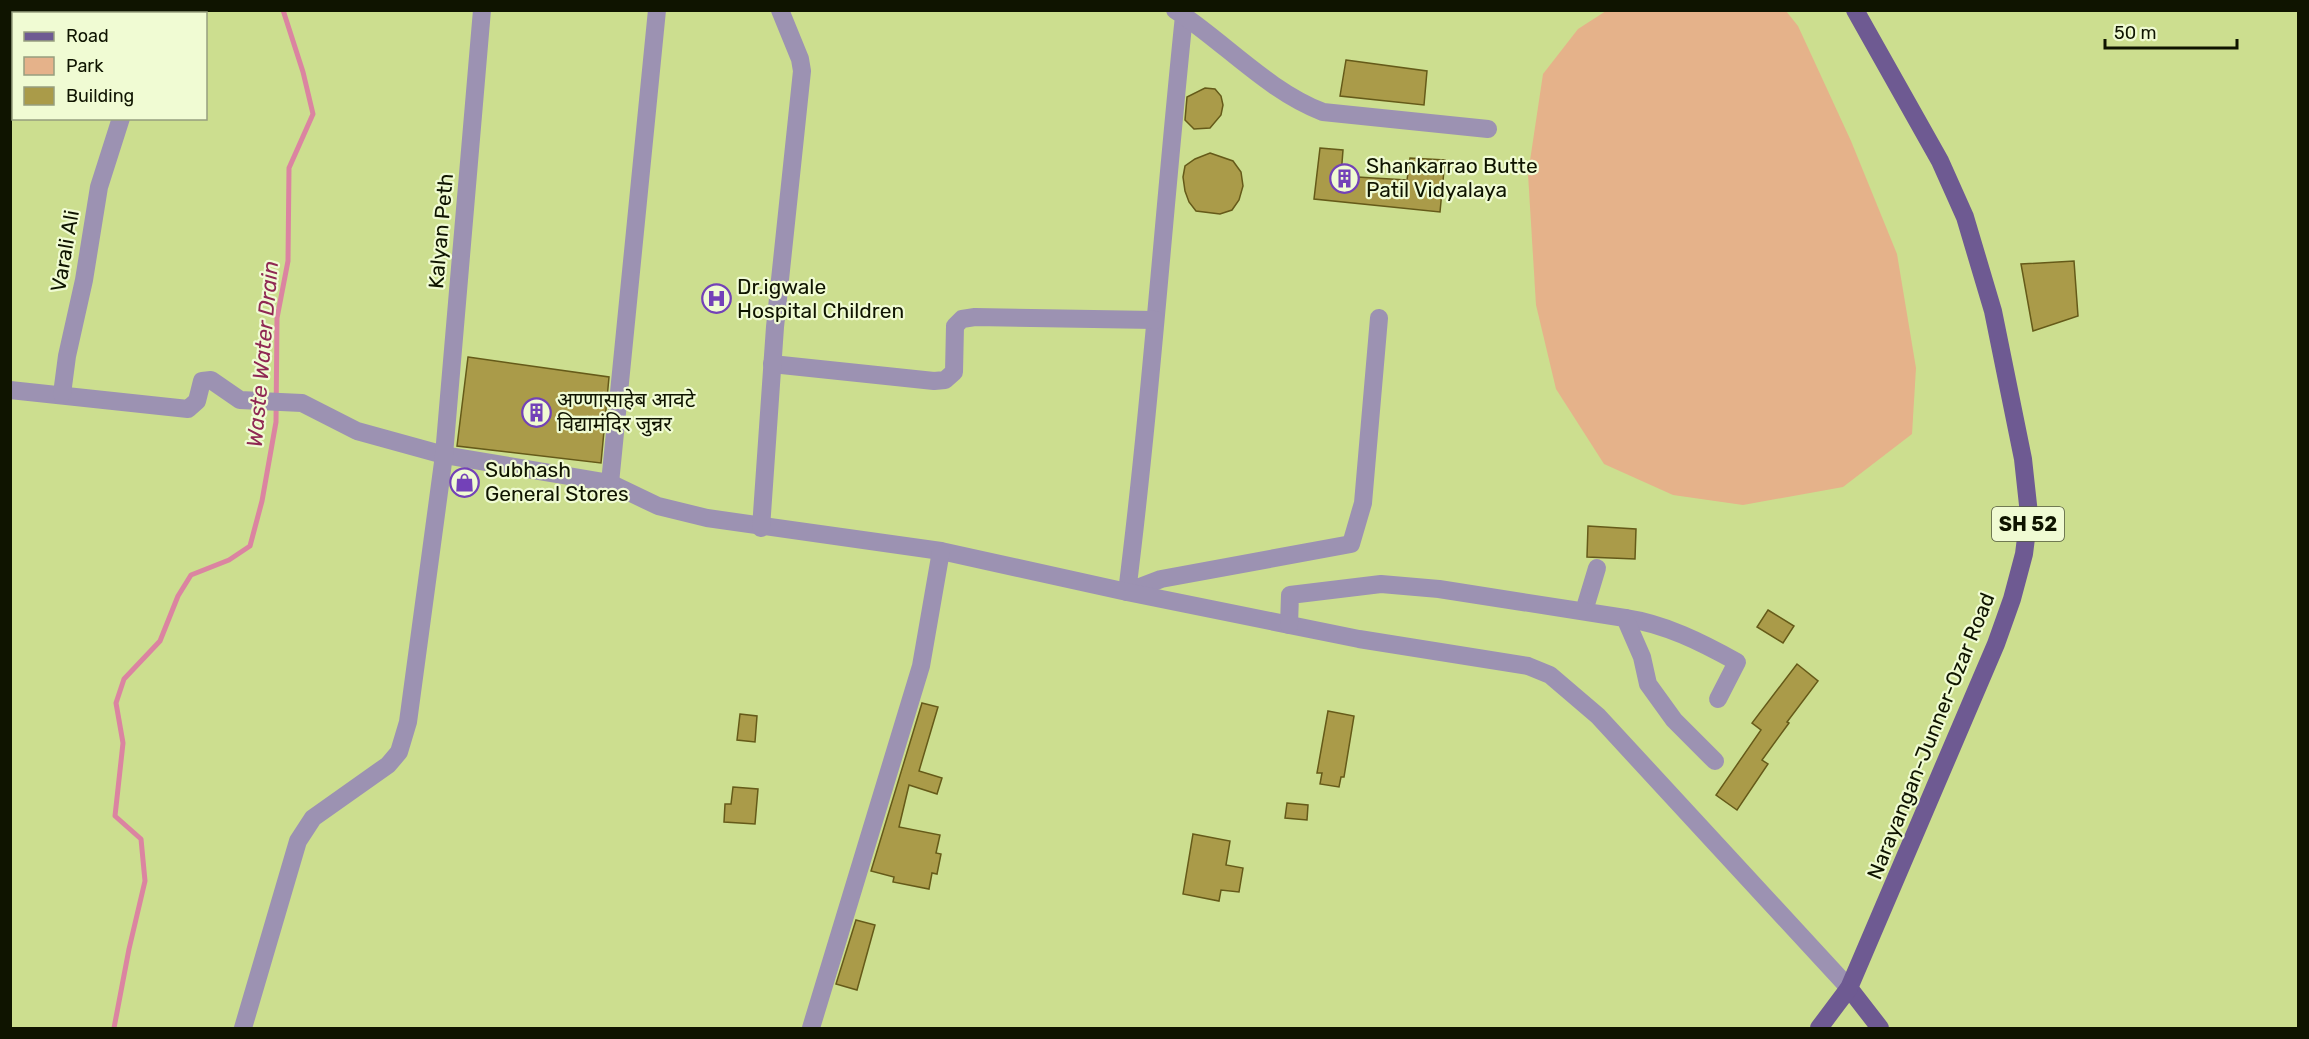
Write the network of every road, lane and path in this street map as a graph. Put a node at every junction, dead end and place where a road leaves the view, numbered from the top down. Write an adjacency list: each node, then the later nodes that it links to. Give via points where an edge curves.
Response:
1 (482, 10): 13 (street, Kalyan Peth)
2 (657, 10): 14 (street)
3 (780, 10): 10 (street, via 802,71)
4 (1855, 10): 24 (main road, Narayangan-Junner-Ozar Road / SH 52, via 1940,161 1965,218 1993,311 2023,459 2029,514 2024,554 1996,644)
5 (1180, 13): 7 (street, via 1302,104 1323,112); 9 (street)
6 (120, 120): 12 (street, Varali Ali, via 99,187)
7 (1488, 129)
8 (1378, 318): 18 (street, via 1363,503 1350,544 1161,579)
9 (1155, 320): 10 (street, via 962,319 955,326 954,372 945,380); 18 (street)
10 (772, 364): 15 (street)
11 (10, 390): 12 (street)
12 (62, 394): 13 (street, via 188,409 197,401 202,381 211,380 240,400 302,402 357,431)
13 (444, 455): 14 (street); 25 (street, Kalyan Peth, via 408,722 399,752 388,765 313,818 298,841)
14 (610, 483): 15 (street, via 658,506)
15 (761, 528): 16 (street)
16 (941, 551): 18 (street); 26 (street, via 921,666)
17 (1597, 568): 19 (street)
18 (1127, 592): 21 (street)
19 (1584, 612): 20 (street); 21 (street, via 1381,584 1290,595)
20 (1625, 618): 22 (street, via 1651,622 1737,662); 23 (street, via 1642,657 1648,684 1674,720)
21 (1289, 624): 24 (street, via 1528,666 1550,675 1598,716)
22 (1718, 699)
23 (1715, 761)
24 (1849, 988): 27 (main road, Narayangan-Junner-Ozar Road / SH 52); 28 (main road)
25 (243, 1029)
26 (811, 1029)
27 (1819, 1029)
28 (1880, 1029)

